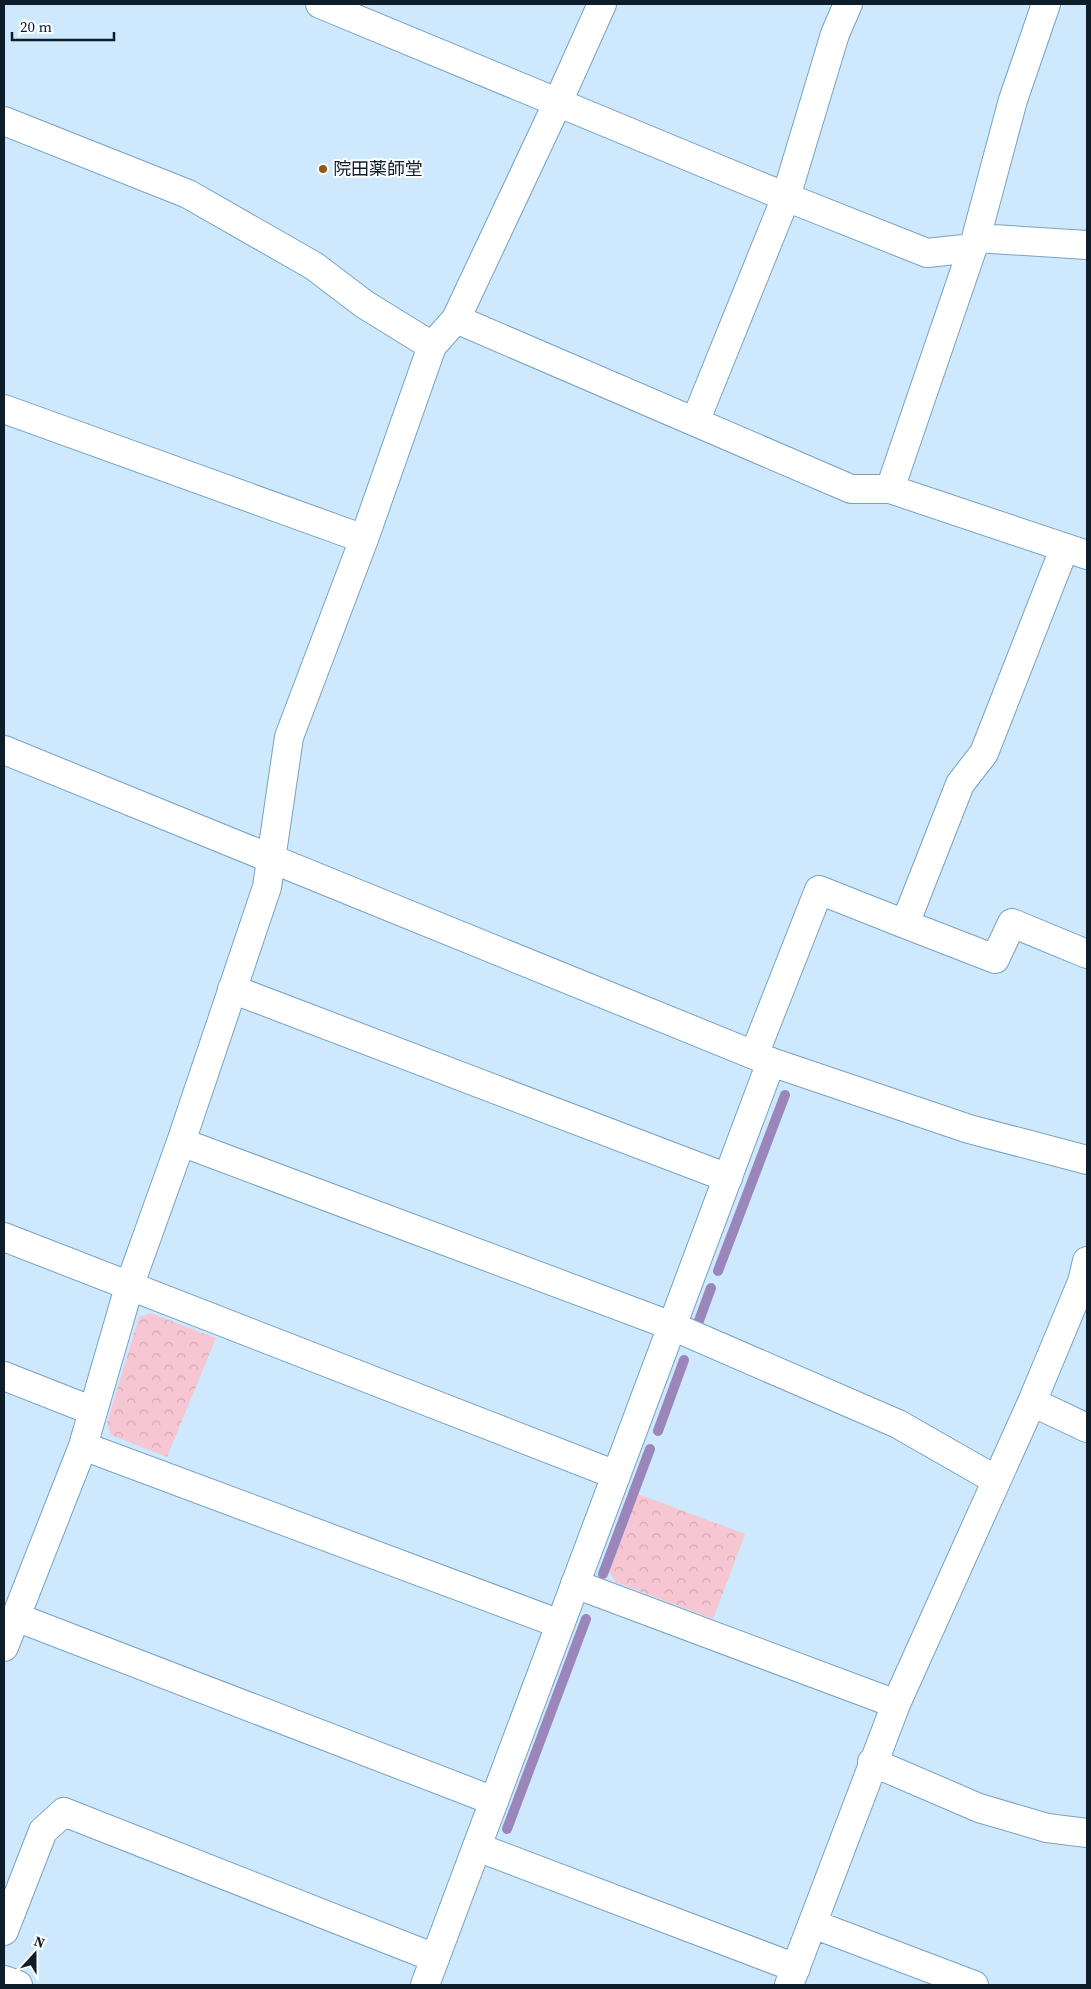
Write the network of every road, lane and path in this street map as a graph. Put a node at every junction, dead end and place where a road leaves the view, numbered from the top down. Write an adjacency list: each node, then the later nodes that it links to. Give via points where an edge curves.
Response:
1 (322, 4): 5 (street)
2 (602, 4): 5 (street)
3 (848, 4): 7 (street)
4 (1046, 4): 8 (street, via 1013,100)
5 (558, 102): 7 (street); 10 (street)
6 (4, 121): 11 (street, via 188,194 314,266 364,304)
7 (786, 197): 8 (street, via 928,253); 13 (street)
8 (974, 243): 9 (street); 14 (street)
9 (1087, 245)
10 (456, 319): 11 (street); 13 (street)
11 (432, 346): 15 (street)
12 (4, 409): 15 (street)
13 (695, 422): 14 (street, via 851,489)
14 (890, 489): 16 (street)
15 (364, 539): 18 (street, via 289,737)
16 (1076, 552): 19 (street, via 984,753 960,784)
17 (4, 750): 18 (street)
18 (272, 859): 21 (street); 22 (street)
19 (905, 924): 20 (street, via 995,959 1012,923); 22 (street, via 819,890)
20 (1087, 954)
21 (232, 989): 23 (street); 25 (street)
22 (763, 1058): 24 (street, via 969,1129); 25 (street)
23 (181, 1142): 28 (street); 29 (street)
24 (1087, 1160)
25 (728, 1178): 29 (street)
26 (4, 1237): 28 (street)
27 (1087, 1261): 31 (street, via 1082,1282)
28 (129, 1287): 32 (street); 35 (street)
29 (672, 1326): 35 (street); 36 (street, via 898,1424)
30 (4, 1376): 32 (street)
31 (1032, 1402): 33 (street); 36 (street)
32 (93, 1411): 34 (street)
33 (1087, 1428)
34 (83, 1446): 38 (street); 39 (street)
35 (616, 1476): 37 (street)
36 (996, 1480): 40 (street)
37 (575, 1584): 38 (street); 40 (street)
38 (560, 1624): 42 (street)
39 (8, 1635): 42 (street)
40 (896, 1704): 41 (street)
41 (872, 1762): 43 (street, via 979,1808 1047,1828); 45 (street)
42 (494, 1801): 44 (street)
43 (1087, 1833)
44 (477, 1847): 47 (street); 48 (street)
45 (813, 1924): 48 (street); 52 (street)
46 (4, 1931): 47 (street, via 43,1831 64,1812)
47 (435, 1958): 51 (street)
48 (793, 1976)
49 (4, 1980): 50 (street)
50 (18, 1985)
51 (425, 1985)
52 (974, 1985)

